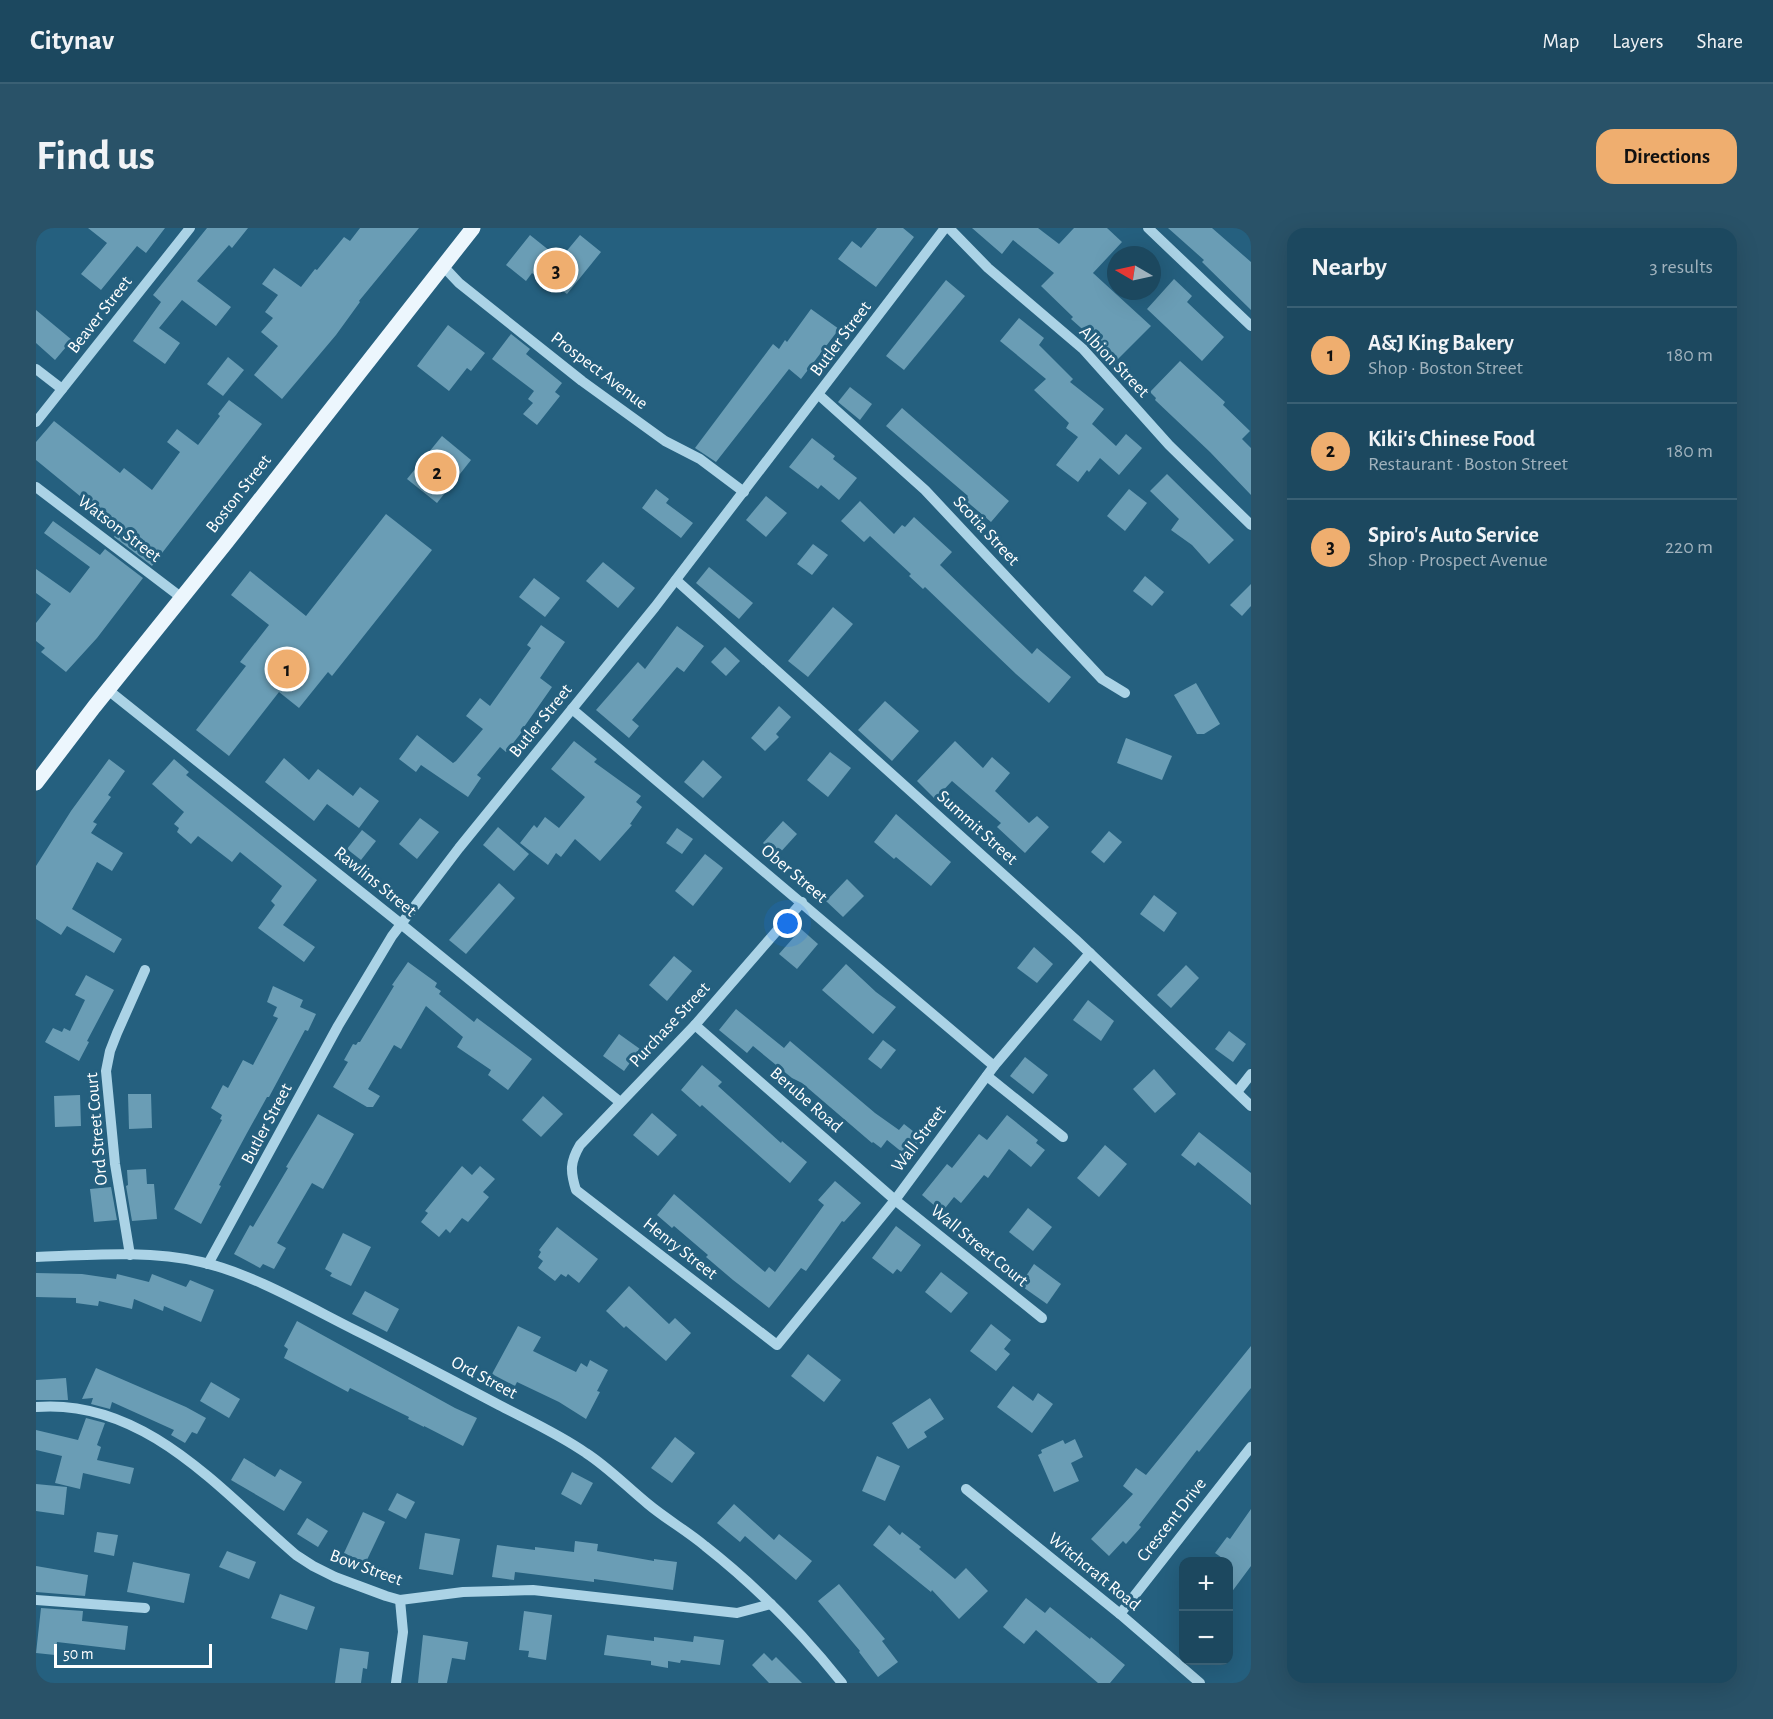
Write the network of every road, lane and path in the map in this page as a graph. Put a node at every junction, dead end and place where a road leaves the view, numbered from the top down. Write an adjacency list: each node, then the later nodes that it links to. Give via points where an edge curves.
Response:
1 (190, 228): 8 (street, Beaver Street)
2 (473, 228): 5 (main road, Boston Street)
3 (947, 228): 9 (street, Butler Street); 13 (street, Albion Street, via 1083,349 1169,445)
4 (1148, 228): 6 (street)
5 (443, 266): 12 (street, Prospect Avenue, via 459,284 582,381); 15 (main road, Boston Street)
6 (1251, 326)
7 (36, 369): 8 (street)
8 (62, 389): 10 (street, Beaver Street)
9 (819, 395): 12 (street, Butler Street); 17 (street, Scotia Street, via 925,490 1102,679)
10 (36, 422)
11 (36, 487): 15 (street, Watson Street)
12 (744, 492): 14 (street, Butler Street)
13 (1251, 525)
14 (676, 580): 18 (street, Butler Street); 22 (street, Summit Street)
15 (182, 598): 16 (main road, Boston Street)
16 (108, 690): 19 (main road, Boston Street); 21 (street, Rawlins Street)
17 (1125, 693)
18 (572, 709): 20 (street, Ober Street); 21 (street, Butler Street)
19 (36, 783)
20 (802, 902): 24 (street, Purchase Street); 25 (street, Ober Street)
21 (402, 924): 29 (street, Rawlins Street); 36 (street, Butler Street, via 338,1026)
22 (1090, 953): 25 (street, Wall Street); 28 (street, Summit Street)
23 (146, 970): 34 (street, Ord Street Court, via 114,1042 106,1071 115,1164)
24 (695, 1025): 29 (street, Purchase Street); 33 (street, Berube Road)
25 (994, 1066): 27 (street, Wall Street)
26 (1251, 1074): 28 (street)
27 (987, 1076): 31 (street); 33 (street, Wall Street)
28 (1237, 1092): 30 (street, Summit Street)
29 (620, 1102): 32 (street, Purchase Street, via 580,1144 572,1158)
30 (1251, 1106)
31 (1063, 1137)
32 (571, 1173): 38 (street, Henry Street, via 576,1190)
33 (895, 1200): 37 (street, Wall Street Court); 38 (street, Wall Street)
34 (130, 1255): 35 (street, Ord Street); 36 (street, Ord Street, via 177,1257)
35 (36, 1257)
36 (208, 1264): 44 (street, Ord Street, via 310,1308 586,1452 706,1546)
37 (1042, 1318)
38 (777, 1345)
39 (36, 1407): 43 (street, Bow Street, via 92,1412 144,1431 200,1469 312,1566)
40 (1251, 1447): 46 (street, Crescent Drive)
41 (966, 1489): 46 (street, Witchcraft Road)
42 (36, 1600): 45 (street)
43 (400, 1600): 44 (street, Bow Street, via 463,1592 533,1590 737,1613); 47 (street, via 403,1632)
44 (771, 1604): 48 (street, Ord Street)
45 (146, 1608)
46 (1120, 1614): 49 (street, Witchcraft Road)
47 (396, 1683)
48 (842, 1683)
49 (1200, 1683)

